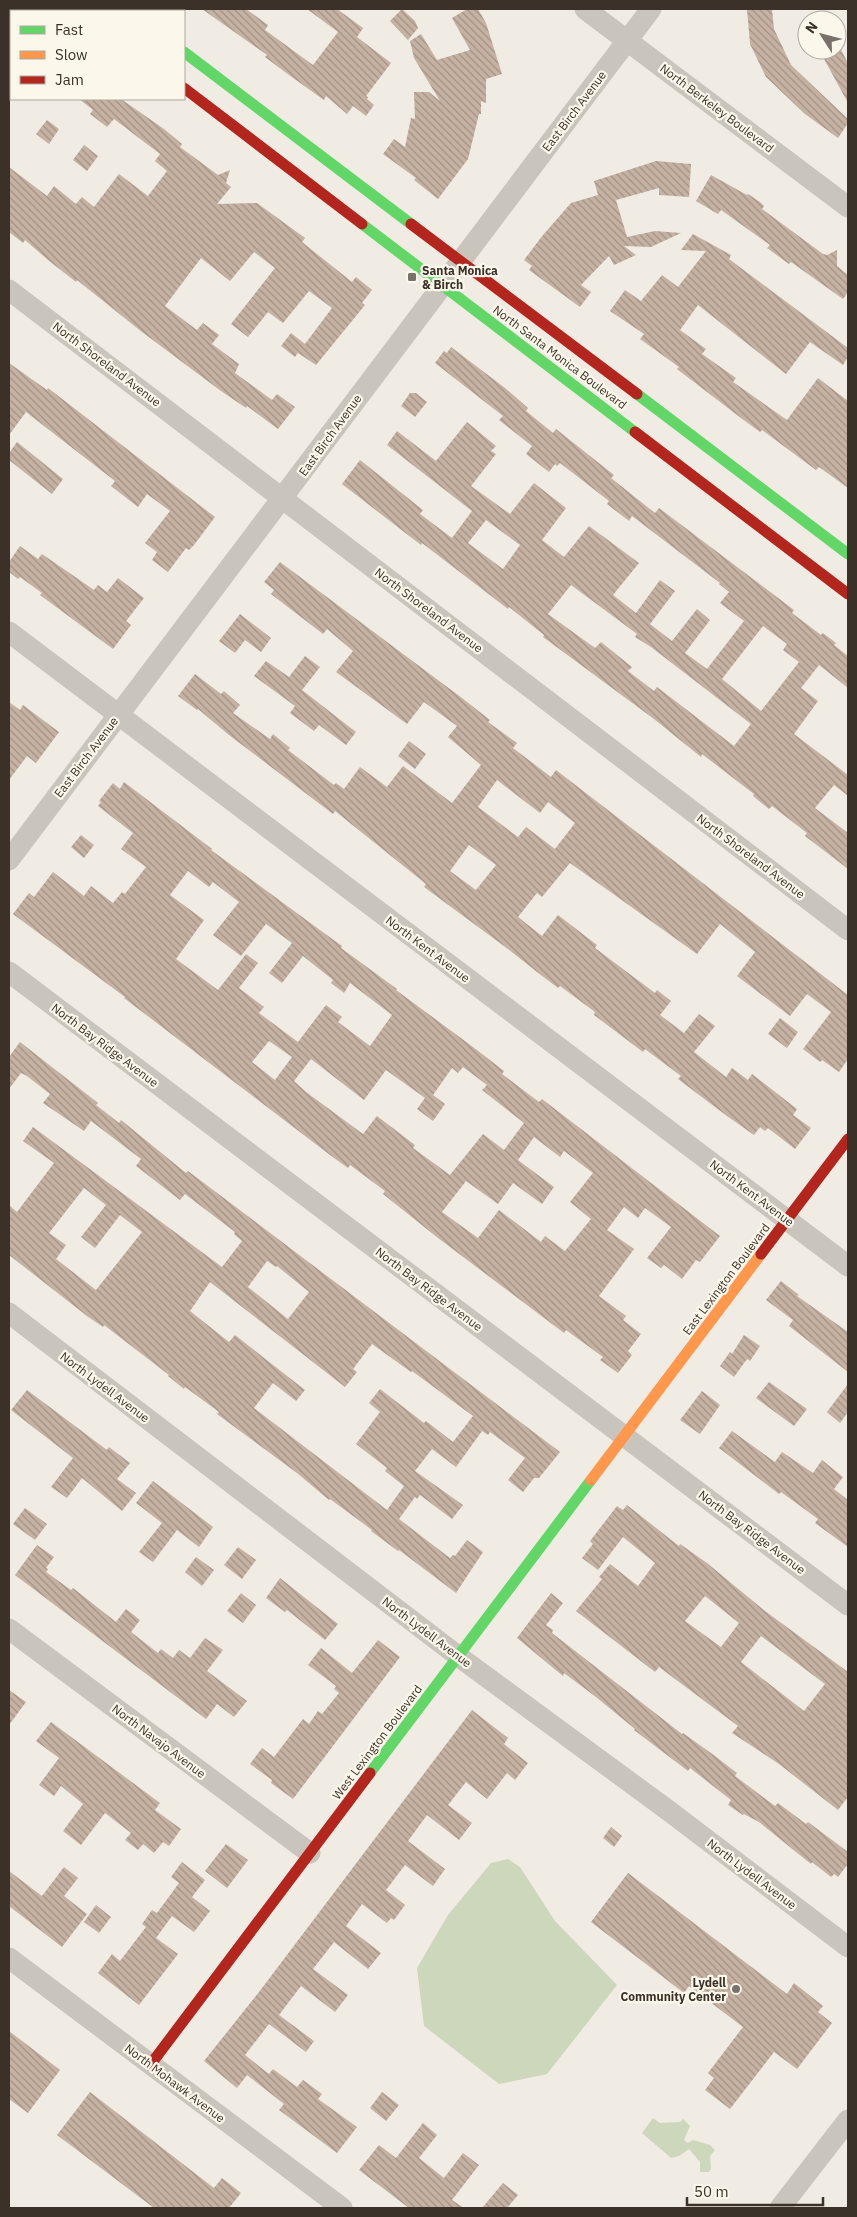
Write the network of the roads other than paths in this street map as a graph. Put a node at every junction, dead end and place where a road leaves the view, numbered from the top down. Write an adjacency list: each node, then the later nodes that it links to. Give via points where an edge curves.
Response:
1 (585, 9): 3 (street, North Berkeley Boulevard)
2 (651, 9): 3 (street, East Birch Avenue)
3 (627, 41): 6 (street, North Berkeley Boulevard); 7 (street, East Birch Avenue)
4 (185, 53): 7 (street, North Santa Monica Boulevard)
5 (185, 89): 8 (street, North Santa Monica Boulevard)
6 (848, 207)
7 (460, 261): 8 (street, East Birch Avenue); 11 (street, North Santa Monica Boulevard)
8 (443, 285): 10 (street, East Birch Avenue); 12 (street, North Santa Monica Boulevard)
9 (9, 290): 10 (street, North Shoreland Avenue)
10 (283, 498): 14 (street, East Birch Avenue); 16 (street, North Shoreland Avenue)
11 (848, 554)
12 (848, 594)
13 (9, 632): 14 (street, North Kent Avenue)
14 (118, 715): 15 (street, East Birch Avenue); 19 (street, North Kent Avenue)
15 (9, 860)
16 (848, 930)
17 (9, 972): 22 (street, North Bay Ridge Avenue)
18 (848, 1139): 19 (street, East Lexington Boulevard)
19 (788, 1220): 20 (street, North Kent Avenue); 22 (street, East Lexington Boulevard)
20 (848, 1266)
21 (9, 1313): 25 (street, North Lydell Avenue)
22 (625, 1436): 23 (street, North Bay Ridge Avenue); 25 (street, West Lexington Boulevard)
23 (848, 1605)
24 (9, 1629): 26 (street, North Navajo Avenue)
25 (458, 1656): 26 (street, West Lexington Boulevard); 27 (street, North Lydell Avenue)
26 (310, 1853): 29 (street, West Lexington Boulevard)
27 (848, 1947)
28 (9, 1958): 29 (street, North Mohawk Avenue)
29 (150, 2064): 31 (street, North Mohawk Avenue)
30 (848, 2120): 32 (street)
31 (342, 2208)
32 (780, 2208)

